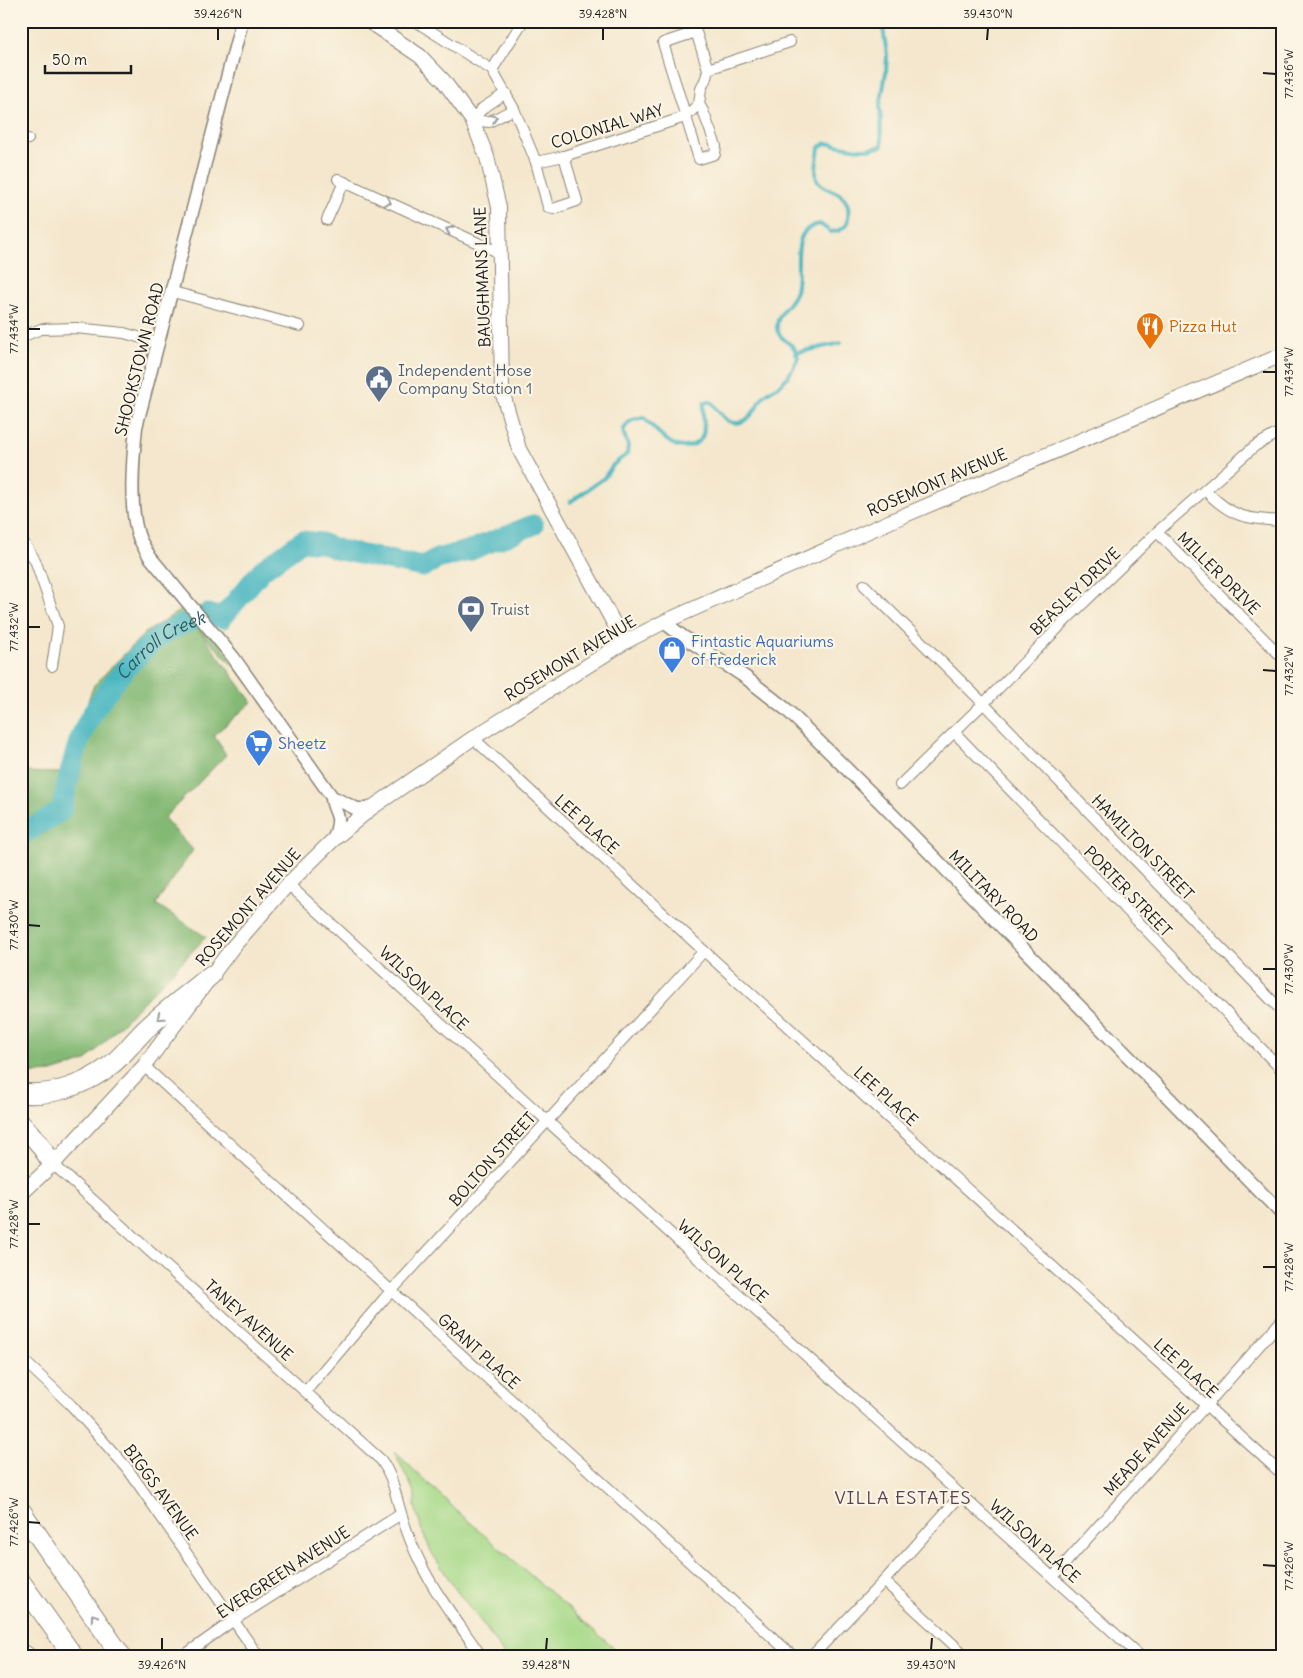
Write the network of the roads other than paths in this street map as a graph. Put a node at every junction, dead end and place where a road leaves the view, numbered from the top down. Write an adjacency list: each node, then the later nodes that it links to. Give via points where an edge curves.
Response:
1 (242, 21): 17 (street, SHOOKSTOWN ROAD)
2 (368, 21): 12 (main road, BAUGHMANS LANE, via 420,56 444,80)
3 (415, 21): 7 (street)
4 (523, 21): 7 (street)
5 (790, 42): 6 (street)
6 (708, 69): 9 (street); 11 (street, COLONIAL WAY, via 696,32 663,43)
7 (492, 70): 8 (street)
8 (506, 93): 10 (street); 12 (street, via 482,108)
9 (699, 104): 11 (street, COLONIAL WAY); 11 (street, COLONIAL WAY, via 716,146 715,154 699,159)
10 (514, 109): 12 (street, one-way to 10, via 489,122); 14 (street)
11 (685, 117): 13 (street, COLONIAL WAY)
12 (472, 120): 16 (main road, BAUGHMANS LANE, via 487,157 500,206)
13 (564, 156): 14 (street, COLONIAL WAY); 14 (street, via 577,201 553,209 548,207)
14 (536, 162)
15 (327, 220): 16 (street, via 341,180)
16 (495, 251): 29 (main road, BAUGHMANS LANE, via 502,391 519,448)
17 (173, 292): 18 (street); 20 (street, SHOOKSTOWN ROAD)
18 (300, 326)
19 (21, 337): 20 (street, via 41,329 76,328 124,333)
20 (159, 343): 36 (street, SHOOKSTOWN ROAD, via 136,427 133,456 134,513 139,538 150,557 233,657)
21 (1282, 355): 28 (main road, ROSEMONT AVENUE, via 867,531)
22 (1282, 431): 23 (street, BEASLEY DRIVE, via 1254,446)
23 (1205, 490): 24 (street, via 1219,505 1236,515); 25 (street, BEASLEY DRIVE)
24 (1282, 521)
25 (1157, 532): 30 (street, MILLER DRIVE); 32 (street, BEASLEY DRIVE)
26 (21, 539): 31 (street, via 35,560 58,626)
27 (864, 585): 32 (street, HAMILTON STREET)
28 (664, 622): 29 (main road, ROSEMONT AVENUE); 51 (street, MILITARY ROAD, via 787,710)
29 (625, 642): 34 (main road, ROSEMONT AVENUE)
30 (1282, 656)
31 (52, 666)
32 (983, 703): 33 (street, BEASLEY DRIVE); 42 (street, HAMILTON STREET)
33 (954, 732): 35 (street, BEASLEY DRIVE); 44 (street, PORTER STREET)
34 (473, 738): 37 (main road, ROSEMONT AVENUE); 40 (street, LEE PLACE)
35 (900, 785)
36 (332, 797): 37 (street, SHOOKSTOWN ROAD, via 357,809); 38 (street, SHOOKSTOWN ROAD, via 338,822)
37 (370, 809): 38 (main road, ROSEMONT AVENUE)
38 (334, 839): 39 (main road, ROSEMONT AVENUE)
39 (288, 884): 41 (main road, ROSEMONT AVENUE); 46 (street, WILSON PLACE)
40 (704, 951): 46 (street, BOLTON STREET); 56 (street, LEE PLACE)
41 (211, 975): 43 (main road, ROSEMONT AVENUE); 45 (highway, one-way to 45, via 147,1028 111,1065 94,1076 53,1092)
42 (1282, 1011)
43 (144, 1066): 49 (main road, ROSEMONT AVENUE); 52 (street, GRANT PLACE)
44 (1282, 1070)
45 (21, 1093)
46 (547, 1121): 52 (street, BOLTON STREET); 58 (street, WILSON PLACE)
47 (21, 1124): 49 (highway)
48 (21, 1142): 49 (highway)
49 (53, 1164): 50 (main road, ROSEMONT AVENUE); 55 (street, TANEY AVENUE)
50 (21, 1194)
51 (1282, 1214)
52 (391, 1292): 55 (street, BOLTON STREET); 72 (street, GRANT PLACE)
53 (1282, 1320): 56 (street, MEADE AVENUE)
54 (21, 1358): 64 (street, BIGGS AVENUE, via 71,1405 127,1468)
55 (306, 1391): 60 (street, TANEY AVENUE, via 381,1460 387,1468)
56 (1206, 1405): 57 (street, LEE PLACE); 61 (street, MEADE AVENUE)
57 (1282, 1474)
58 (961, 1495): 61 (street, WILSON PLACE); 62 (street)
59 (21, 1511): 68 (highway, one-way to 59)
60 (401, 1514): 64 (street, EVERGREEN AVENUE); 71 (street, TANEY AVENUE, via 430,1581)
61 (1053, 1576): 75 (street, WILSON PLACE)
62 (884, 1581): 73 (street); 74 (street)
63 (21, 1582): 67 (highway)
64 (234, 1620): 69 (street, EVERGREEN AVENUE); 70 (street, BIGGS AVENUE)
65 (21, 1653): 66 (highway)
66 (27, 1657)
67 (74, 1657)
68 (122, 1657)
69 (182, 1657)
70 (259, 1657)
71 (482, 1657)
72 (794, 1657)
73 (811, 1657)
74 (967, 1657)
75 (1141, 1657)

